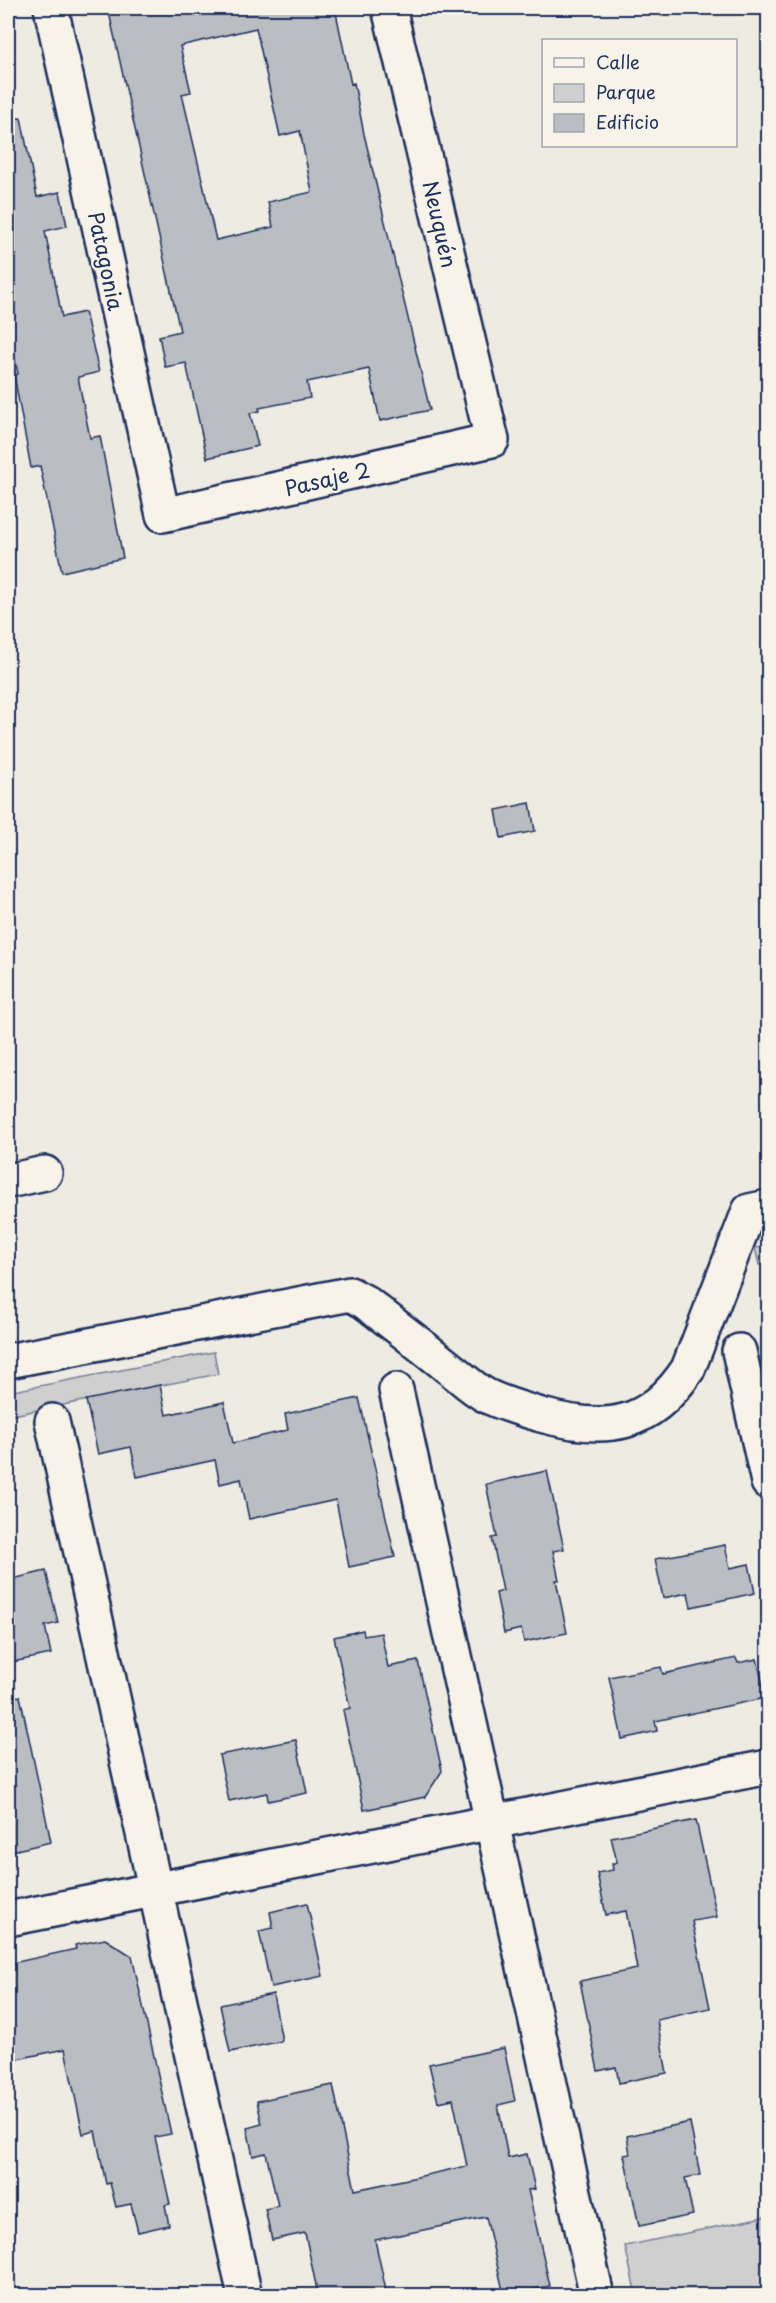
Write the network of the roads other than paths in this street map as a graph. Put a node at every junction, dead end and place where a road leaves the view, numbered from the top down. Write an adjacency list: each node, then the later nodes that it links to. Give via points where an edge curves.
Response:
1 (51, 8): 4 (street, Patagonia)
2 (389, 8): 3 (street, Neuquén)
3 (492, 440): 4 (street, Pasaje 2)
4 (163, 515)
5 (45, 1173): 6 (street)
6 (8, 1181)
7 (768, 1207): 9 (street, via 749,1211 688,1369 676,1387 657,1406 614,1423 582,1425 516,1408 484,1394 350,1294)
8 (740, 1352): 12 (street)
9 (8, 1361)
10 (396, 1390): 14 (street)
11 (52, 1421): 15 (street)
12 (768, 1482)
13 (768, 1767): 14 (street)
14 (492, 1822): 15 (street); 18 (street)
15 (156, 1890): 16 (street); 17 (street)
16 (8, 1919)
17 (245, 2295)
18 (597, 2295)

